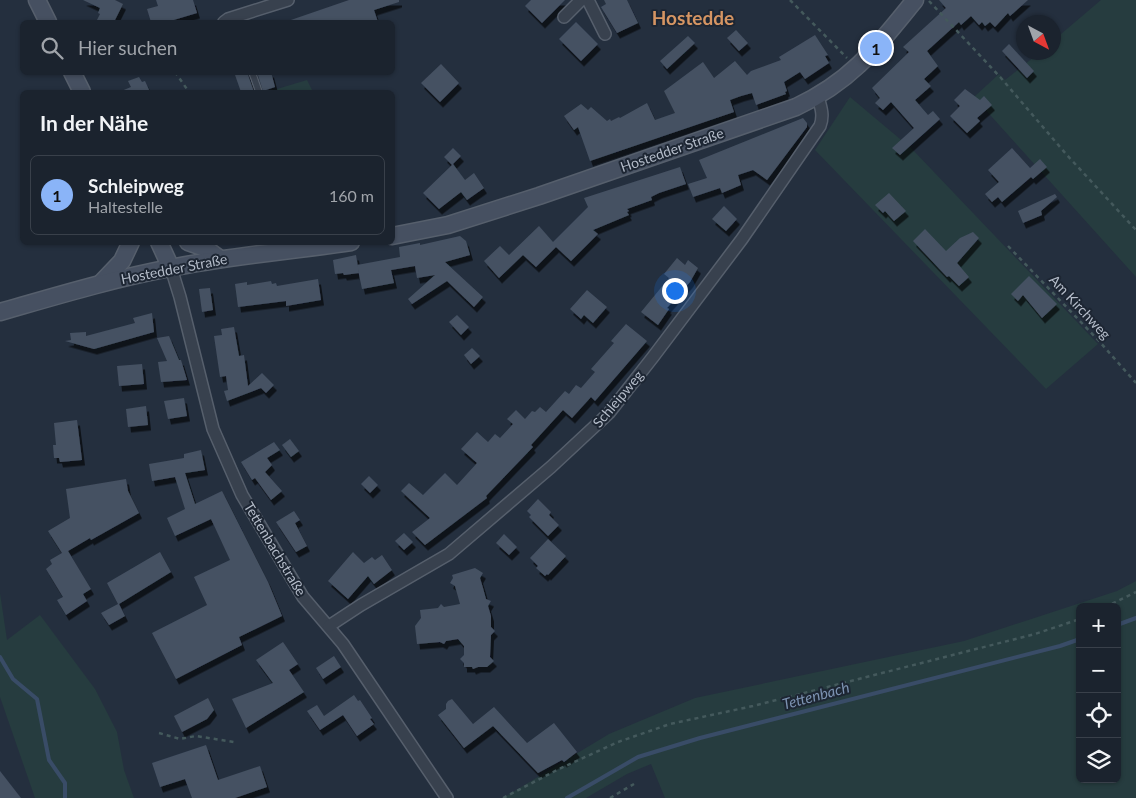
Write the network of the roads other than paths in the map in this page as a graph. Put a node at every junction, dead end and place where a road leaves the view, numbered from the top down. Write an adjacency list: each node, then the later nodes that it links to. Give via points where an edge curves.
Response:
1 (37, 0): 7 (main road)
2 (288, 0): 8 (street)
3 (580, 0): 6 (street)
4 (588, 0): 9 (street)
5 (915, 0): 14 (main road, Hostedder Straße, via 857,68)
6 (564, 16)
7 (47, 20)
8 (234, 20)
9 (605, 34)
10 (74, 75): 12 (main road)
11 (253, 75): 13 (lane)
12 (81, 90)
13 (258, 90)
14 (818, 97): 15 (main road, Hostedder Straße, via 539,196 448,225); 24 (street, Schleipweg, via 822,114 820,126 742,239 609,413 449,554)
15 (395, 235)
16 (130, 245): 22 (main road, via 122,261)
17 (160, 245): 21 (main road)
18 (196, 245): 20 (main road)
19 (328, 245): 20 (main road, Hostedder Straße)
20 (220, 259): 21 (main road, Hostedder Straße)
21 (170, 268): 22 (main road, Hostedder Straße); 24 (street, Tettenbachstraße, via 213,429 225,459 242,495 288,573)
22 (101, 284): 23 (main road, Hostedder Straße)
23 (0, 312)
24 (329, 626): 25 (street, Tettenbachstraße)
25 (447, 798)

